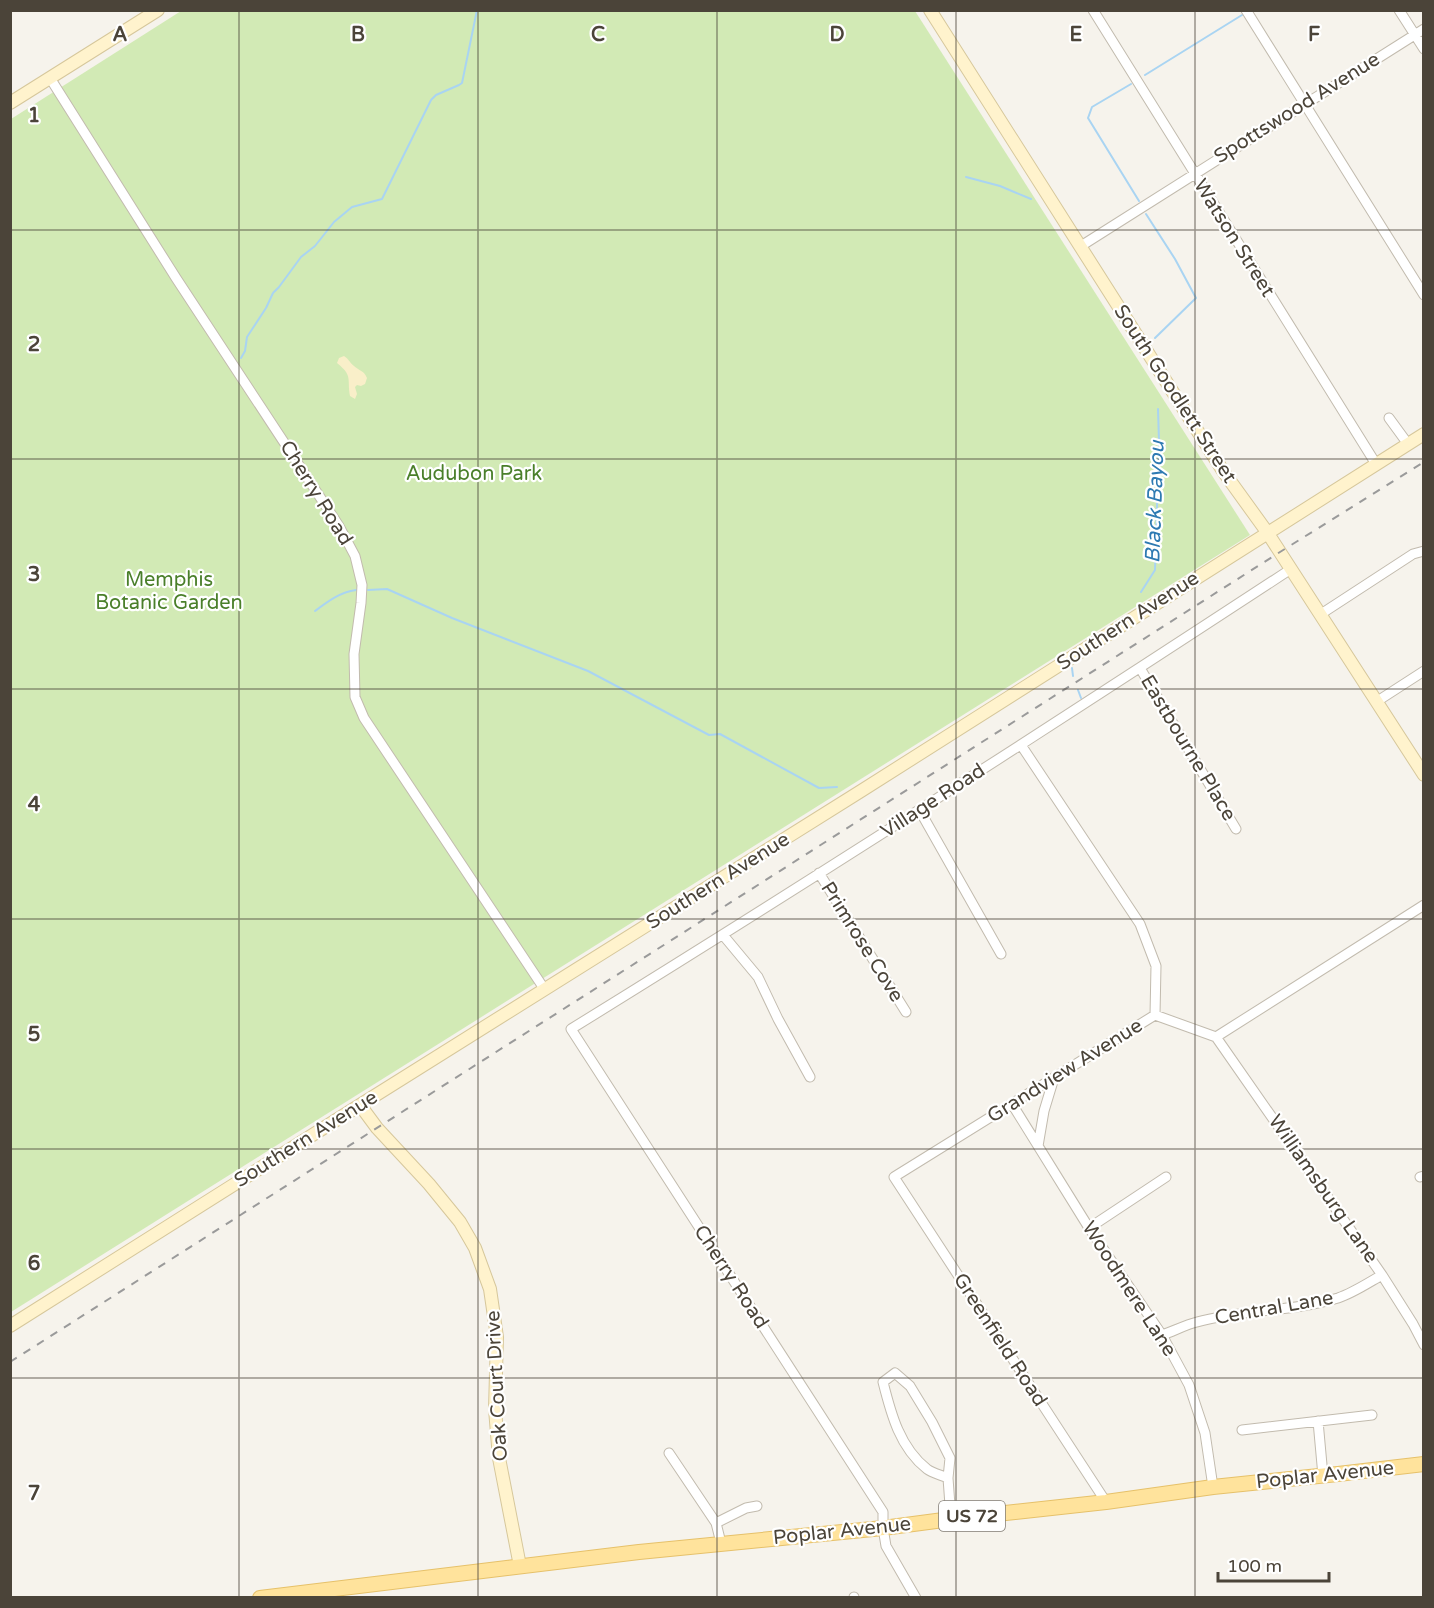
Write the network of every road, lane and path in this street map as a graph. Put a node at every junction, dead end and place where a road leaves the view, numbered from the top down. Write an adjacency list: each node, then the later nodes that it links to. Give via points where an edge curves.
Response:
1 (158, 10): 9 (street)
2 (930, 10): 13 (street, South Goodlett Street)
3 (1093, 10): 12 (street, Watson Street)
4 (1246, 10): 11 (street)
5 (1399, 10): 7 (street)
6 (1424, 29): 7 (street, Spottswood Avenue)
7 (1414, 35): 8 (street); 11 (street, Spottswood Avenue)
8 (1424, 49)
9 (50, 78): 10 (street); 34 (street, Cherry Road, via 349,544 362,585 354,654 355,697 364,718)
10 (10, 103)
11 (1305, 105): 12 (street, Spottswood Avenue); 14 (street)
12 (1194, 173): 13 (street, Spottswood Avenue); 18 (street, Watson Street)
13 (1081, 246): 19 (street, South Goodlett Street, via 1222,471)
14 (1424, 295)
15 (1389, 418): 17 (street)
16 (1424, 434): 17 (street, Southern Avenue)
17 (1408, 444): 18 (street, Southern Avenue)
18 (1376, 464): 19 (street, Southern Avenue)
19 (1267, 532): 21 (street, South Goodlett Street); 34 (street, Southern Avenue)
20 (1424, 551): 22 (street, via 1413,554)
21 (1291, 569): 22 (street, South Goodlett Street); 23 (street, Village Road)
22 (1321, 614): 25 (street, South Goodlett Street)
23 (1140, 668): 26 (street, Village Road); 29 (street, Eastbourne Place)
24 (1424, 671): 25 (street)
25 (1376, 702): 27 (street, South Goodlett Street)
26 (1021, 744): 28 (street, Village Road); 36 (street, via 1140,924 1156,966)
27 (1424, 775)
28 (920, 811): 30 (street, Village Road); 33 (street)
29 (1236, 828)
30 (819, 873): 32 (street, Village Road); 35 (street, Primrose Cove)
31 (1424, 905): 38 (street)
32 (723, 935): 37 (street, Village Road); 39 (street, via 758,977)
33 (1001, 954)
34 (545, 990): 42 (street, Southern Avenue)
35 (906, 1012)
36 (1155, 1015): 38 (street, Grandview Avenue); 40 (street, Grandview Avenue)
37 (571, 1029): 63 (street, Cherry Road, via 883,1512)
38 (1216, 1037): 47 (street, Williamsburg Lane)
39 (810, 1077)
40 (1054, 1078): 41 (street, Grandview Avenue); 43 (street)
41 (1012, 1104): 43 (street, Woodmere Lane); 45 (street, Grandview Avenue)
42 (360, 1105): 48 (street, Southern Avenue); 65 (street, Oak Court Drive, via 460,1222 475,1248 490,1289 497,1337 495,1409 499,1458)
43 (1038, 1146): 46 (street, Woodmere Lane)
44 (1166, 1177): 46 (street)
45 (894, 1178): 59 (street, Greenfield Road)
46 (1089, 1227): 49 (street, Woodmere Lane)
47 (1382, 1275): 49 (street, Central Lane, via 1340,1297 1195,1322); 50 (street, Williamsburg Lane)
48 (10, 1326)
49 (1162, 1335): 58 (street, Woodmere Lane, via 1189,1385 1205,1433)
50 (1424, 1345)
51 (1372, 1415): 52 (street)
52 (1318, 1421): 53 (street); 56 (street)
53 (1242, 1430)
54 (669, 1453): 62 (street)
55 (1424, 1464): 56 (main road, Poplar Avenue / US 72)
56 (1323, 1476): 58 (main road, Poplar Avenue / US 72)
57 (948, 1478): 57 (street, via 950,1458 932,1422 910,1386 895,1373 884,1382 892,1416 909,1452 928,1470); 61 (street)
58 (1213, 1487): 59 (main road, Poplar Avenue / US 72)
59 (1106, 1502): 61 (main road, Poplar Avenue / US 72)
60 (757, 1506): 62 (street)
61 (951, 1519): 63 (main road, Poplar Avenue / US 72)
62 (716, 1523): 64 (street)
63 (883, 1528): 64 (main road, Poplar Avenue / US 72); 68 (street, Cherry Road, via 886,1546)
64 (721, 1543): 65 (main road, Poplar Avenue / US 72)
65 (520, 1566): 66 (main road, Poplar Avenue / US 72)
66 (265, 1597): 67 (main road, Poplar Avenue / US 72)
67 (260, 1598)
68 (916, 1598)

